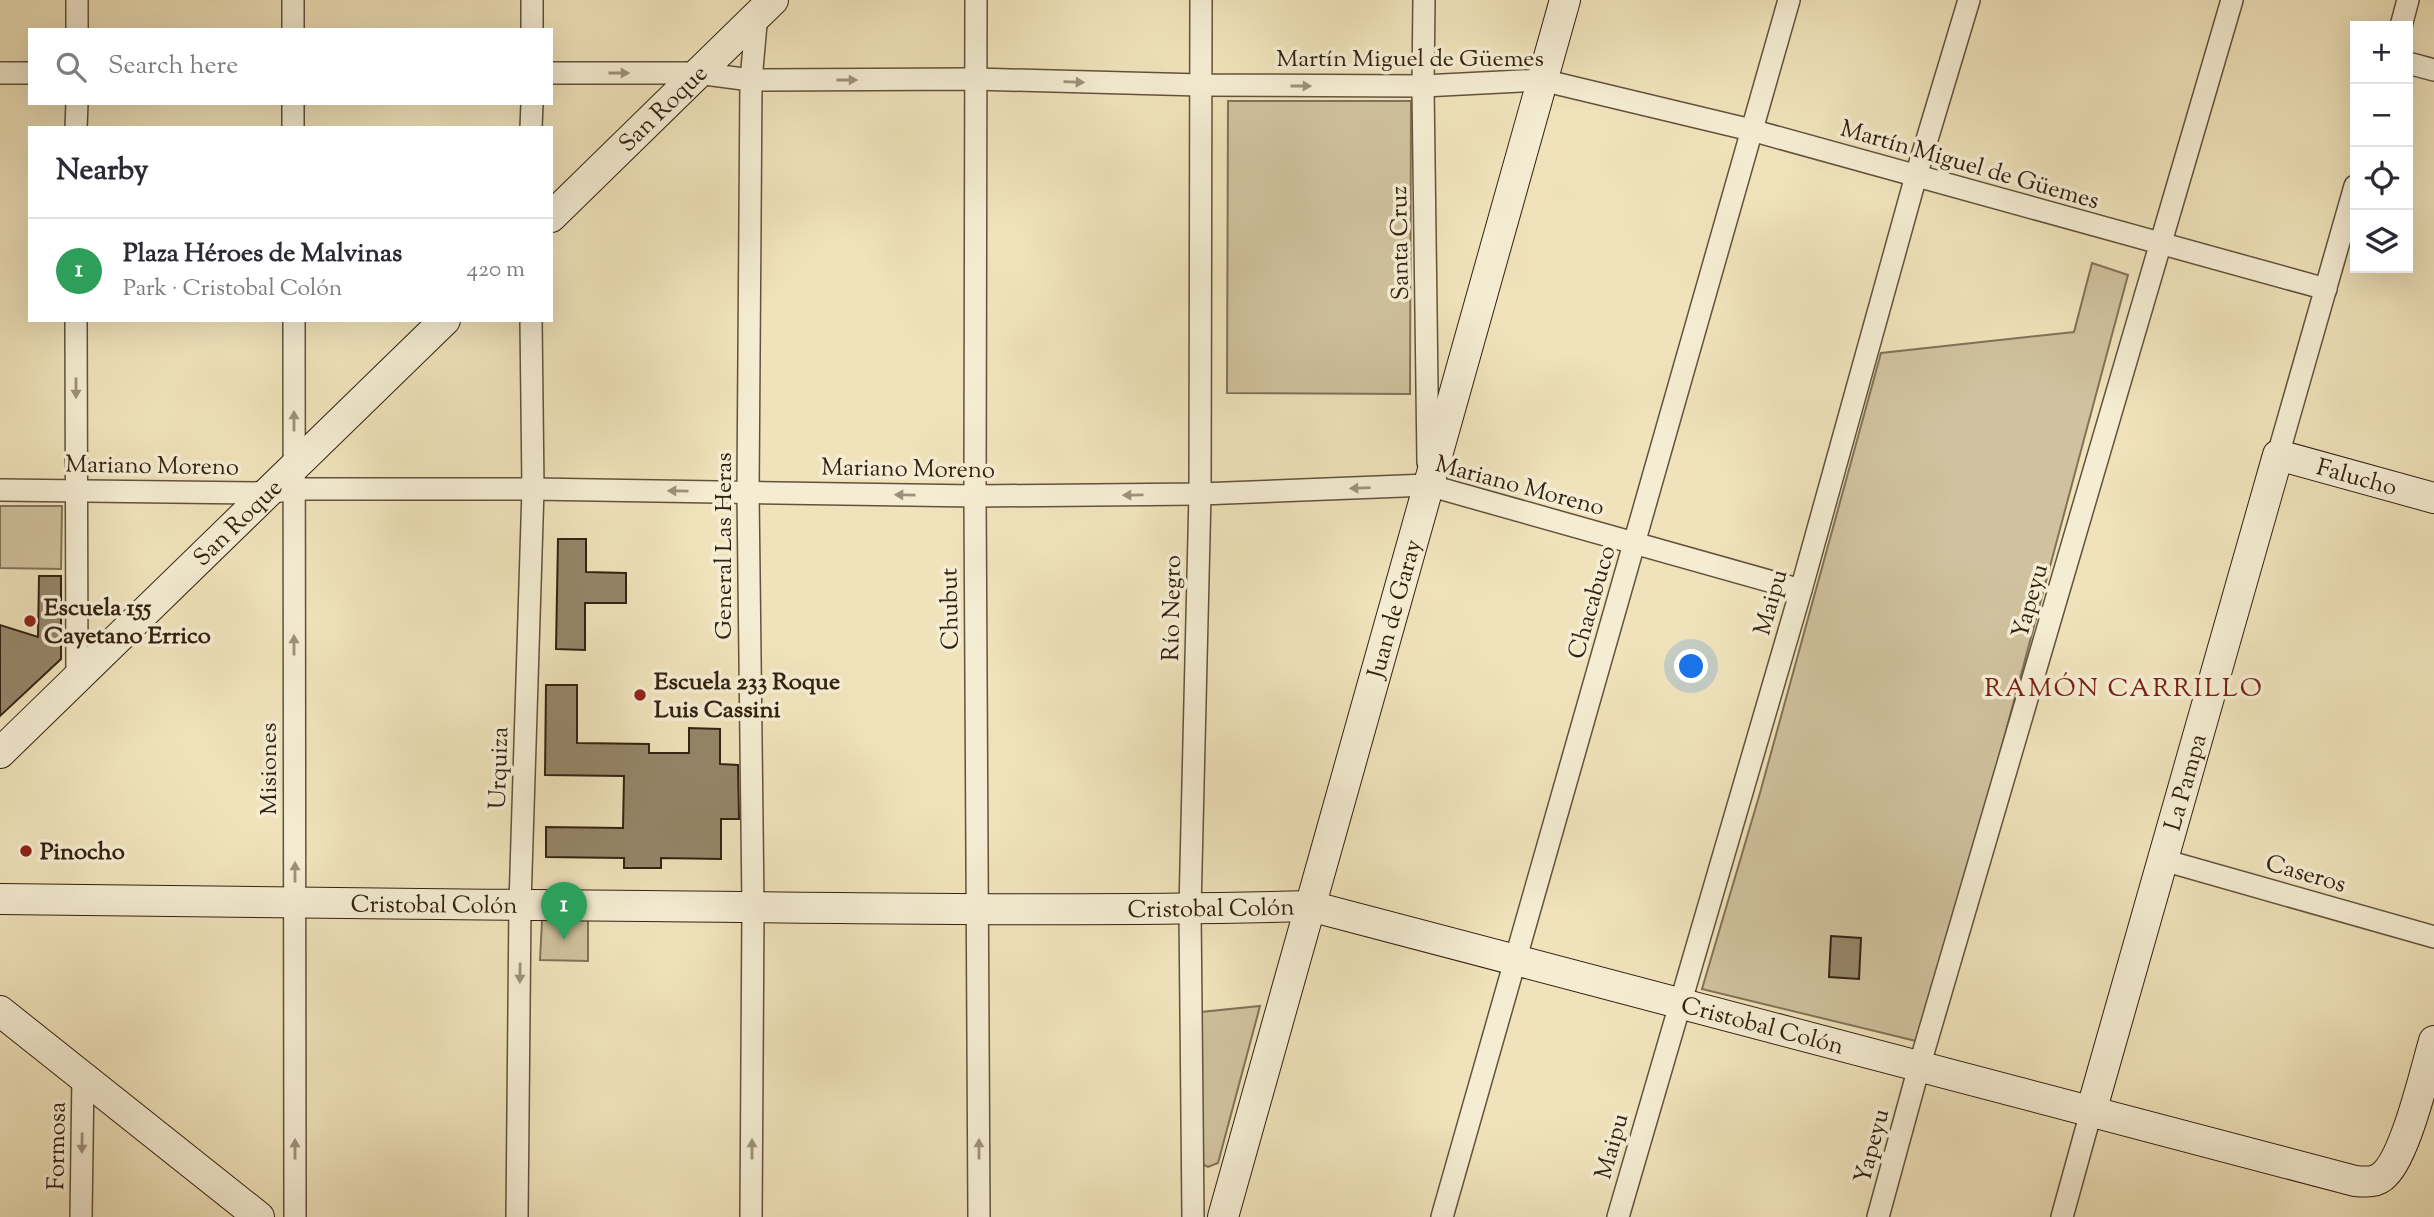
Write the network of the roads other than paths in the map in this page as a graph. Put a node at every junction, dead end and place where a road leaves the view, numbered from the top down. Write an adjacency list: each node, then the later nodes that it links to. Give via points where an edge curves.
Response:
1 (77, 0): 14 (street)
2 (293, 0): 15 (street)
3 (532, 0): 16 (street)
4 (975, 0): 23 (street, Chubut)
5 (1201, 0): 26 (street, Río Negro)
6 (1424, 0): 27 (street, Santa Cruz)
7 (1565, 0): 25 (street, Juan de Garay)
8 (1789, 0): 34 (street, Chacabuco)
9 (1969, 0): 35 (street, Maipu)
10 (2232, 0): 38 (street, Yapeyu)
11 (2408, 0): 13 (street)
12 (762, 5): 22 (street, San Roque); 24 (street, General Las Heras)
13 (2402, 21)
14 (77, 28)
15 (293, 28)
16 (532, 28)
17 (2413, 64): 18 (street)
18 (2434, 70)
19 (0, 73): 20 (street)
20 (28, 73)
21 (553, 73): 22 (street, Martín Miguel de Güemes, one-way to 22)
22 (697, 73): 24 (street, Martín Miguel de Güemes); 37 (street, San Roque)
23 (975, 79): 24 (street, Martín Miguel de Güemes, one-way to 23); 26 (street, Martín Miguel de Güemes, one-way to 26); 52 (street, Chubut)
24 (751, 80): 50 (street, General Las Heras)
25 (1542, 80): 27 (street, Martín Miguel de Güemes); 34 (street, Martín Miguel de Güemes); 46 (street, Juan de Garay)
26 (1200, 85): 27 (street, Martín Miguel de Güemes, one-way to 27); 51 (street, Río Negro)
27 (1423, 86): 46 (street, Santa Cruz)
28 (76, 105): 31 (street)
29 (293, 105): 32 (street)
30 (532, 105): 33 (street)
31 (76, 126)
32 (293, 126)
33 (531, 126)
34 (1751, 130): 35 (street, Martín Miguel de Güemes); 54 (street, Chacabuco)
35 (1916, 176): 38 (street, Martín Miguel de Güemes); 55 (street, Maipu)
36 (2350, 204): 39 (street, La Pampa)
37 (553, 215)
38 (2162, 244): 39 (street, Martín Miguel de Güemes); 71 (street, Yapeyu)
39 (2326, 289): 44 (street, La Pampa)
40 (76, 322): 49 (street, one-way to 49)
41 (294, 322): 45 (street, Misiones, one-way to 41)
42 (443, 322): 45 (street, San Roque)
43 (531, 322): 47 (street, Urquiza)
44 (2278, 455): 53 (street, Falucho); 58 (street, La Pampa)
45 (285, 483): 47 (street, Mariano Moreno); 49 (street, Mariano Moreno); 56 (street, San Roque); 60 (street, Misiones, one-way to 45)
46 (1428, 485): 51 (street, Mariano Moreno, one-way to 51); 54 (street, Mariano Moreno); 62 (street, Juan de Garay)
47 (533, 489): 50 (street, Mariano Moreno, one-way to 47); 61 (street, Urquiza)
48 (0, 490): 49 (street, Mariano Moreno)
49 (75, 490): 56 (street)
50 (748, 492): 52 (street, Mariano Moreno, one-way to 50); 63 (street, General Las Heras)
51 (1200, 494): 52 (street, Mariano Moreno, one-way to 52); 65 (street, Río Negro)
52 (975, 496): 64 (street, Chubut)
53 (2434, 498)
54 (1635, 543): 55 (street, Mariano Moreno); 67 (street, Chacabuco)
55 (1801, 590): 68 (street, Maipu)
56 (77, 678): 57 (street, San Roque)
57 (0, 752)
58 (2163, 860): 66 (street, Caseros); 73 (street, La Pampa)
59 (0, 899): 60 (street, Cristobal Colón)
60 (295, 904): 61 (street, Cristobal Colón); 76 (street, Misiones, one-way to 60)
61 (520, 904): 63 (street, Cristobal Colón); 77 (street, Urquiza, one-way to 77)
62 (1310, 906): 65 (street, Cristobal Colón); 67 (street, Cristobal Colón); 81 (street, Juan de Garay)
63 (753, 907): 64 (street, Cristobal Colón); 78 (street, General Las Heras, one-way to 63)
64 (978, 908): 65 (street, Cristobal Colón); 79 (street, Chubut, one-way to 64)
65 (1190, 909): 80 (street, Río Negro)
66 (2434, 937)
67 (1516, 961): 68 (street, Cristobal Colón); 82 (street, Chacabuco)
68 (1679, 1003): 71 (street, Cristobal Colón); 83 (street, Maipu)
69 (0, 1011): 72 (street)
70 (2434, 1041): 73 (street, Cristobal Colón, via 2397,1158 2384,1176 2370,1182)
71 (1919, 1067): 73 (street, Cristobal Colón); 84 (street, Yapeyu)
72 (83, 1075): 74 (street, Formosa, one-way to 74); 75 (street)
73 (2091, 1112): 85 (street, La Pampa)
74 (81, 1217)
75 (259, 1217)
76 (295, 1217)
77 (517, 1217)
78 (751, 1217)
79 (979, 1217)
80 (1193, 1217)
81 (1223, 1217)
82 (1442, 1217)
83 (1618, 1217)
84 (1878, 1217)
85 (2062, 1217)

